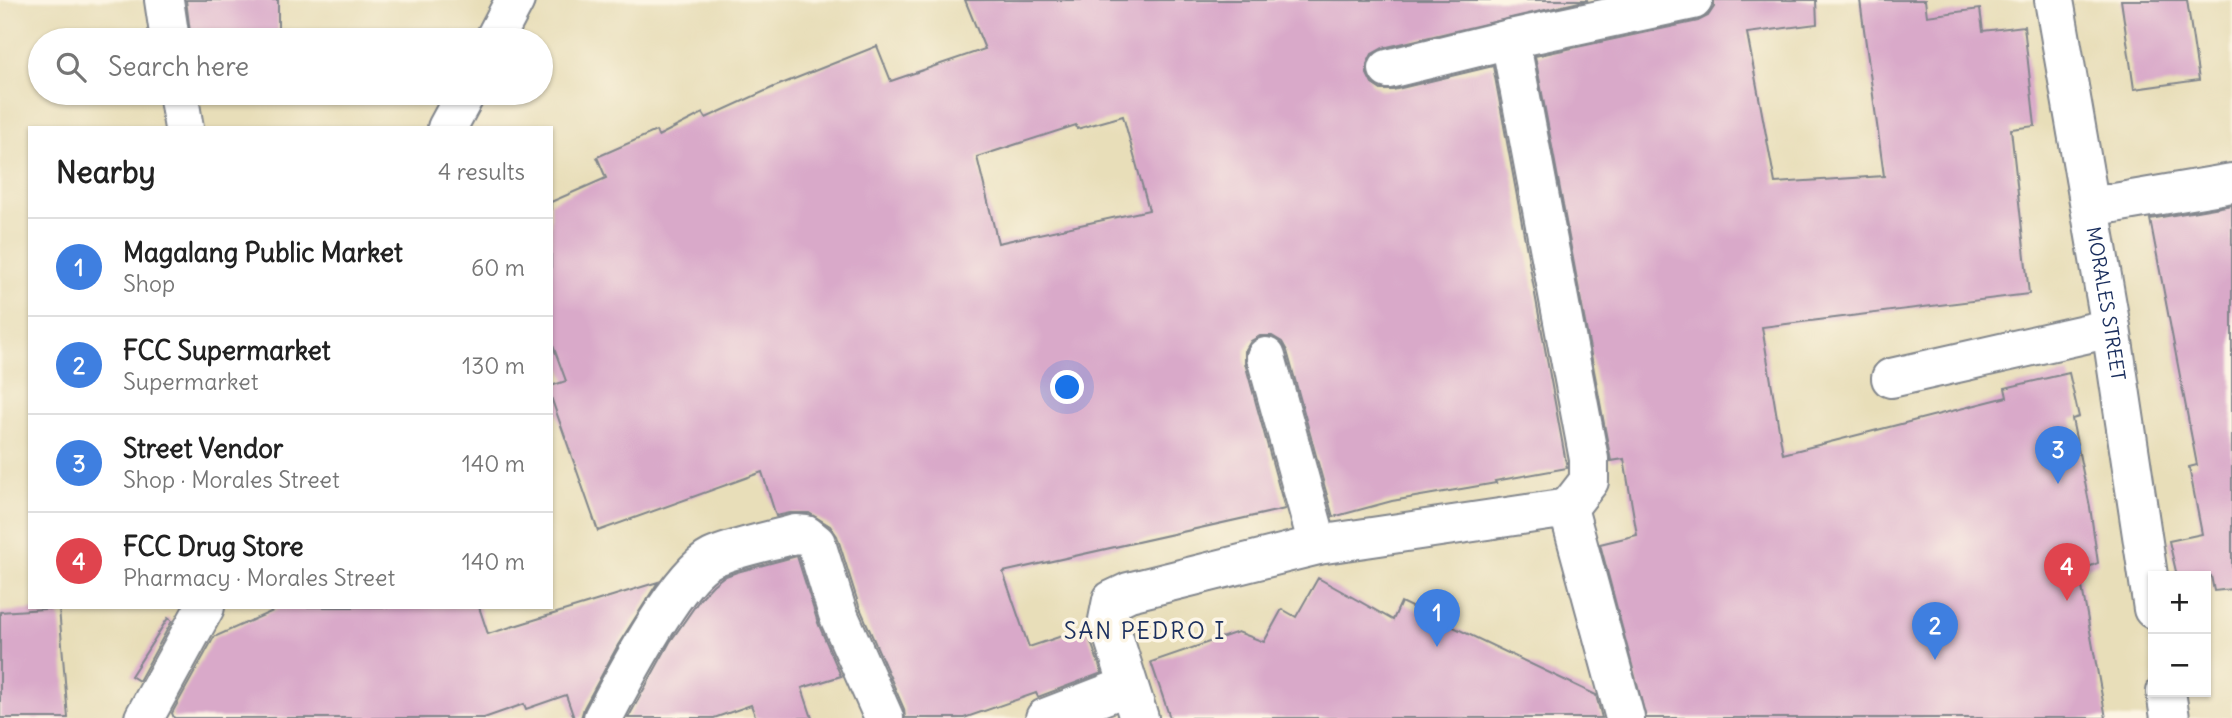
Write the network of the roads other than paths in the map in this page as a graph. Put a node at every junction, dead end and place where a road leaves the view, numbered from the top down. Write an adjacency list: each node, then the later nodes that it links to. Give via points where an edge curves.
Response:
1 (164, 0): 5 (street)
2 (515, 0): 6 (street)
3 (1693, 0): 7 (street)
4 (2054, 0): 14 (street, MORALES STREET)
5 (168, 28)
6 (501, 28)
7 (1510, 39): 8 (street); 18 (street, via 1589,460 1588,481)
8 (1388, 69)
9 (180, 105): 11 (street)
10 (459, 105): 12 (street)
11 (184, 126)
12 (448, 126)
13 (2232, 183): 14 (street)
14 (2091, 208): 15 (street, MORALES STREET)
15 (2111, 328): 17 (street); 20 (street, MORALES STREET)
16 (1266, 357): 19 (street)
17 (1891, 378)
18 (1568, 508): 19 (street); 28 (street)
19 (1318, 545): 23 (street, via 1112,600 1108,620)
20 (2148, 576)
21 (204, 609): 24 (street)
22 (2167, 697): 29 (street)
23 (1134, 702): 27 (street)
24 (144, 718)
25 (603, 718): 26 (street, via 634,659 693,572 711,558 795,534 816,543 838,614)
26 (884, 718)
27 (1045, 718)
28 (1625, 718)
29 (2170, 718)

